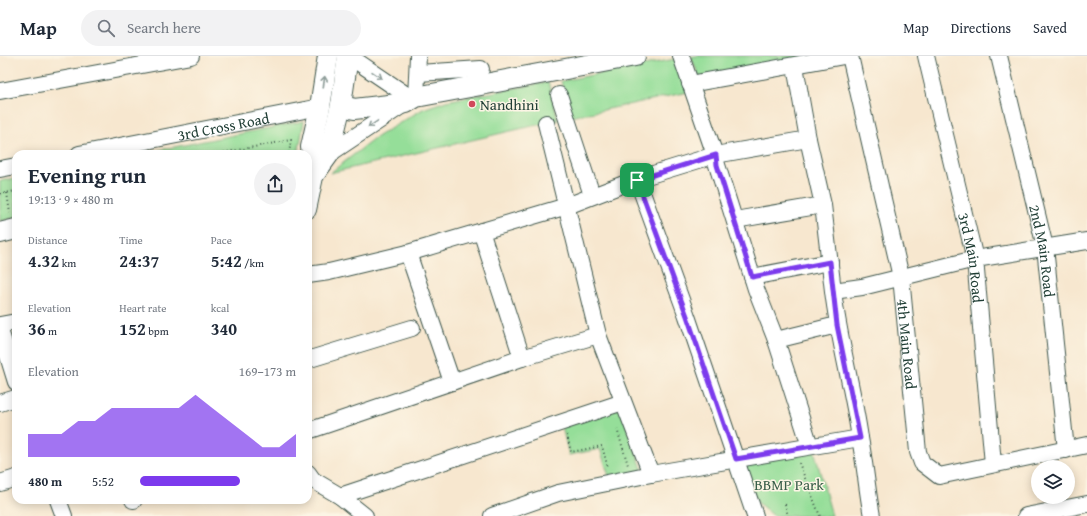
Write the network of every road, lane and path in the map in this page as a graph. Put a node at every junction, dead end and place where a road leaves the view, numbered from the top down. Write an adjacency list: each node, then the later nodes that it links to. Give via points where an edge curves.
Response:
1 (191, 56): 15 (street)
2 (328, 56): 19 (main road, one-way to 2)
3 (348, 56): 17 (street, one-way to 17); 18 (main road)
4 (418, 56): 13 (street)
5 (635, 56): 12 (main road)
6 (681, 56): 14 (street)
7 (844, 56): 11 (street)
8 (850, 56): 49 (street, 4th Main Road)
9 (926, 56): 46 (street, 3rd Main Road)
10 (999, 56): 44 (street, 2nd Main Road)
11 (795, 66): 14 (street); 21 (street)
12 (481, 70): 13 (street); 17 (main road)
13 (418, 73): 17 (street)
14 (690, 84): 27 (street)
15 (0, 91)
16 (559, 95): 35 (street)
17 (409, 98): 18 (main road, via 355,100); 26 (street, one-way to 26)
18 (341, 105): 19 (main road); 26 (main road)
19 (320, 107): 22 (street, 3rd Cross Road); 25 (main road)
20 (546, 123): 37 (street)
21 (808, 139): 27 (street); 36 (street)
22 (99, 150)
23 (237, 150): 24 (path, via 291,140)
24 (290, 150)
25 (311, 150)
26 (329, 154): 30 (main road)
27 (716, 155): 31 (street); 39 (street)
28 (12, 167): 29 (street)
29 (0, 169)
30 (312, 173)
31 (637, 180): 35 (street); 73 (street)
32 (12, 192): 33 (path)
33 (7, 193): 34 (path); 38 (path)
34 (0, 194)
35 (592, 196): 37 (street)
36 (823, 205): 39 (street); 47 (street)
37 (567, 206): 41 (street); 57 (street)
38 (12, 216)
39 (735, 220): 50 (street)
40 (12, 222): 42 (main road)
41 (480, 231): 45 (street); 60 (street)
42 (0, 233)
43 (1087, 241): 44 (street)
44 (1045, 247): 46 (street); 72 (street, 2nd Main Road)
45 (408, 253): 48 (street); 62 (street)
46 (975, 260): 49 (street); 75 (street, 3rd Main Road)
47 (830, 262): 50 (street); 51 (street)
48 (312, 274)
49 (901, 276): 51 (street, via 862,287); 75 (street, 4th Main Road, via 918,452 922,463 939,476)
50 (752, 277): 58 (street)
51 (833, 291): 54 (street)
52 (12, 323): 53 (street)
53 (0, 325)
54 (837, 325): 58 (street); 69 (street)
55 (412, 328): 59 (street)
56 (0, 330): 61 (street)
57 (598, 335): 60 (street); 64 (street)
58 (776, 340): 71 (street)
59 (312, 357)
60 (522, 358): 62 (street)
61 (12, 369)
62 (452, 382): 68 (street)
63 (12, 399): 65 (street)
64 (623, 402): 66 (street); 78 (street)
65 (0, 403)
66 (563, 422): 77 (path, via 571,452 602,446); 82 (street)
67 (617, 429): 76 (path)
68 (312, 430)
69 (860, 438): 71 (street); 92 (street)
70 (1087, 445): 72 (street, 4th Main Road)
71 (810, 446): 73 (street)
72 (1066, 450): 75 (street, 4th Main Road)
73 (736, 459): 78 (street); 89 (street)
74 (798, 460): 91 (path)
75 (993, 464)
76 (629, 466)
77 (610, 472)
78 (651, 474): 88 (street, via 558,493)
79 (12, 479): 81 (street)
80 (312, 479): 82 (street)
81 (0, 483)
82 (340, 496): 87 (street)
83 (60, 504): 86 (street)
84 (785, 504): 90 (path)
85 (1087, 504): 93 (street)
86 (64, 516)
87 (365, 516)
88 (492, 516)
89 (755, 516)
90 (788, 516)
91 (820, 516)
92 (872, 516)
93 (1026, 516)

